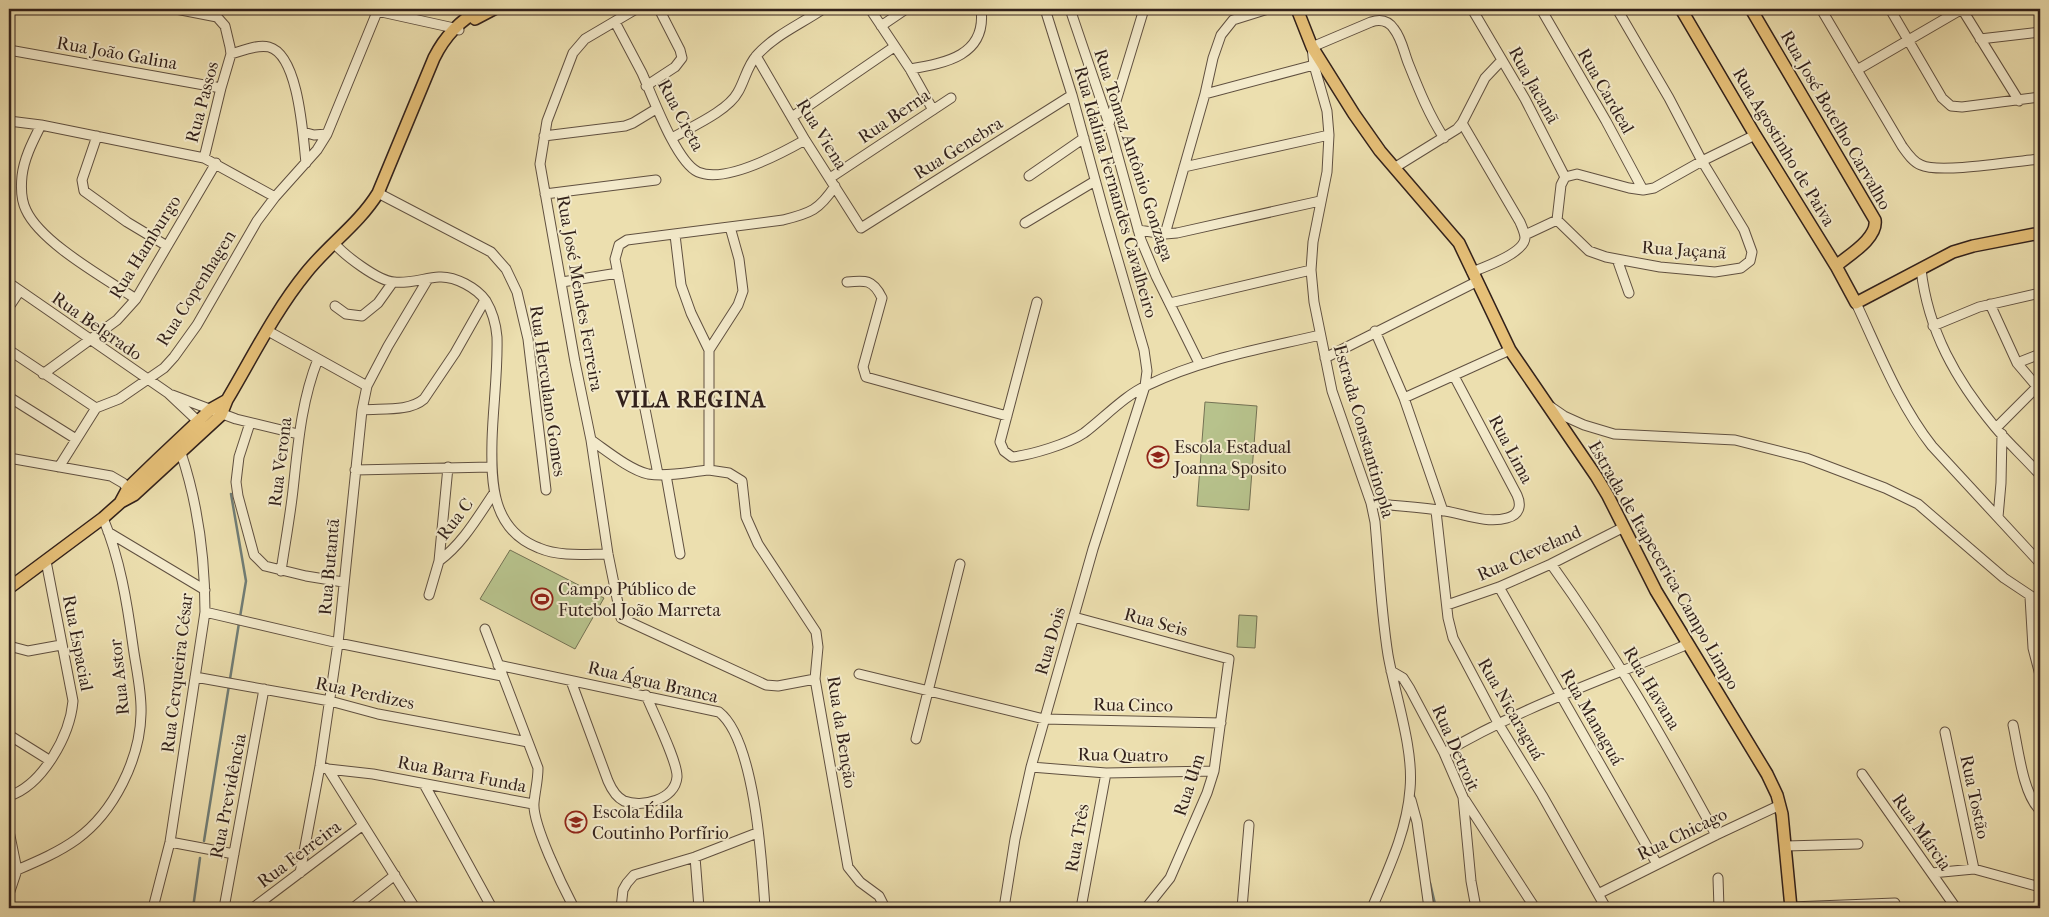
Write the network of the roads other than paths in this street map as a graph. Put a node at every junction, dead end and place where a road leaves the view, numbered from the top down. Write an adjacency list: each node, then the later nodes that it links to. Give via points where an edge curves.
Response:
1 (176, 9): 33 (street, via 212,15 221,20)
2 (481, 9): 26 (main road)
3 (494, 9): 26 (main road)
4 (636, 9): 24 (street, Rua José Mendes Ferreira)
5 (659, 9): 39 (street, via 682,58 675,67)
6 (823, 9): 34 (street, via 775,39)
7 (870, 9): 25 (street)
8 (906, 9): 25 (street)
9 (981, 9): 37 (street, via 980,30 967,51 952,60)
10 (1045, 9): 42 (street, Rua Idalina Fernandes Cavalheiro)
11 (1070, 9): 51 (street, Rua Tomaz Antônio Gonzaga)
12 (1144, 9): 51 (street)
13 (1268, 9): 41 (street, via 1240,16 1226,27 1213,58)
14 (1297, 9): 31 (main road, Estrada de Itapecerica-Campo Limpo)
15 (1472, 9): 35 (street, Rua Jacanã)
16 (1540, 9): 75 (street, Rua Cardeal)
17 (1617, 9): 64 (street)
18 (1681, 9): 56 (main road, Rua Agostinho de Paiva)
19 (1751, 9): 92 (main road, Rua José Botelho Carvalho, via 1875,220 1876,227 1870,237)
20 (1821, 9): 38 (street)
21 (1890, 9): 29 (street)
22 (1962, 9): 28 (street); 29 (street)
23 (372, 10): 26 (street); 54 (street, Rua Copenhagen)
24 (615, 22): 39 (street, Rua Creta); 58 (street, Rua José Mendes Ferreira, via 585,39 573,54)
25 (881, 26): 30 (street)
26 (456, 29): 76 (main road, via 434,58)
27 (2040, 32): 28 (street)
28 (1980, 39): 45 (street)
29 (1908, 41): 38 (street); 45 (street, via 1942,98 1951,106)
30 (894, 47): 37 (street); 48 (street)
31 (1312, 47): 36 (street, Estrada Constantinopla); 61 (street, via 1370,22 1380,20 1388,23 1398,36 1431,117); 69 (main road, Estrada de Itapecerica-Campo Limpo, via 1354,114)
32 (9, 50): 40 (street, Rua João Galina)
33 (231, 54): 40 (street, Rua Passos); 53 (street, via 265,46 281,55 292,78)
34 (756, 56): 48 (street, Rua Viena); 59 (street, via 734,99)
35 (1502, 60): 50 (street, via 1485,78); 71 (street, Rua Jacanã)
36 (1314, 65): 41 (street); 55 (street, Estrada Constantinopla)
37 (910, 70): 47 (street)
38 (1857, 70): 65 (street, via 1902,146 1920,165 1952,168)
39 (646, 86): 46 (street, Rua Creta)
40 (221, 88): 63 (street, Rua Passos)
41 (1205, 94): 68 (street)
42 (1072, 95): 60 (street, Rua Idalina Fernandes Cavalheiro); 83 (street, Rua Genebra)
43 (2040, 97): 45 (street)
44 (951, 98): 47 (street, Rua Berna)
45 (2019, 101)
46 (656, 109): 58 (street, via 625,126); 59 (street, Rua Creta)
47 (933, 110): 74 (street, Rua Berna)
48 (792, 117): 62 (street, Rua Viena)
49 (9, 121): 52 (street)
50 (1462, 123): 61 (street); 88 (street)
51 (1109, 124): 84 (street, Rua Tomaz Antônio Gonzaga)
52 (41, 125): 57 (street); 105 (street, via 29,150 22,176 22,196 32,221 76,259)
53 (303, 132): 54 (street); 67 (street)
54 (327, 134): 67 (street, Rua Copenhagen)
55 (1329, 134): 68 (street); 79 (street, Estrada Constantinopla, via 1327,172)
56 (1755, 135): 64 (street); 92 (main road, Rua Agostinho de Paiva)
57 (97, 136): 63 (street); 90 (street, via 82,180 84,191)
58 (544, 136): 77 (street, Rua José Mendes Ferreira, via 540,164)
59 (672, 138): 62 (street, Rua Creta, via 690,166 706,174 761,164)
60 (1084, 138): 70 (street); 73 (street, Rua Idalina Fernandes Cavalheiro)
61 (1444, 138): 69 (street)
62 (805, 140): 74 (street, Rua Viena)
63 (204, 158): 66 (street)
64 (1705, 159): 75 (street, via 1665,183); 91 (street, Rua Jaçanã, via 1744,230 1752,252 1748,264 1715,272)
65 (2040, 159)
66 (216, 163): 78 (street); 90 (street, Rua Hamburgo)
67 (306, 163): 78 (street, Rua Copenhagen)
68 (1184, 167): 86 (street)
69 (1394, 168): 96 (main road, Estrada de Itapecerica-Campo Limpo, via 1459,242)
70 (1029, 176)
71 (1566, 177): 75 (street, via 1578,174); 80 (street, via 1561,185)
72 (656, 180): 77 (street)
73 (1095, 181): 81 (street); 130 (street, Rua Idalina Fernandes Cavalheiro, via 1144,350)
74 (833, 182): 82 (street, Rua Berna, via 823,204 808,212 783,220); 83 (street, Rua Viena)
75 (1644, 190)
76 (378, 193): 89 (main road); 155 (street, Rua Herculano Gomes, via 491,252 506,269 517,292 528,339)
77 (545, 194): 99 (street, Rua José Mendes Ferreira)
78 (275, 197): 128 (street, Rua Copenhagen, via 257,221 183,345 164,368)
79 (1320, 201): 86 (street, via 1197,230); 94 (street, Estrada Constantinopla)
80 (1557, 220): 88 (street); 91 (street, Rua Jaçanã, via 1589,251)
81 (1025, 223)
82 (730, 227): 87 (street, Rua Berna); 119 (street, via 743,291 738,305)
83 (861, 228)
84 (1138, 230): 86 (street); 108 (street, Rua Tomaz Antônio Gonzaga)
85 (2040, 233): 93 (main road, via 1953,252)
86 (1165, 234)
87 (675, 235): 95 (street, Rua Berna, via 622,242 615,255); 119 (street, via 681,285)
88 (1525, 235): 96 (street, via 1523,243 1513,253)
89 (334, 243): 98 (street, via 355,263); 114 (main road, via 306,273)
90 (167, 246): 105 (street, Rua Hamburgo)
91 (1617, 259): 103 (street)
92 (1836, 266): 109 (main road, Rua Agostinho de Paiva)
93 (1921, 269): 109 (main road); 113 (street)
94 (1312, 270): 108 (street); 116 (street, Estrada Constantinopla)
95 (618, 274): 99 (street); 153 (street)
96 (1474, 277): 115 (street); 120 (main road, Estrada de Itapecerica-Campo Limpo)
97 (428, 279): 98 (street); 106 (street, via 456,280); 129 (street, Rua Butantã)
98 (393, 282): 111 (street, via 378,303 362,316 346,314)
99 (562, 282): 145 (street, Rua José Mendes Ferreira)
100 (847, 282): 139 (street, via 864,280 878,289 882,298 863,366 866,377)
101 (9, 283): 102 (street, Rua Belgrado)
102 (19, 292): 112 (street); 117 (street, Rua Belgrado)
103 (1629, 293)
104 (2040, 293): 110 (street)
105 (136, 299): 117 (street, Rua Hamburgo, via 117,320)
106 (485, 300): 137 (street, via 455,353 420,403 408,407); 150 (street, via 497,337)
107 (1037, 302): 139 (street)
108 (1170, 303): 124 (street, Rua Tomaz Antônio Gonzaga)
109 (1856, 303): 160 (street, via 1918,428)
110 (1990, 304): 113 (street, via 1962,312); 125 (street)
111 (335, 306)
112 (9, 307)
113 (1933, 326): 142 (street, via 1957,377)
114 (268, 331): 123 (street); 138 (main road, via 227,400)
115 (1375, 331): 122 (street); 134 (street, Rua Nicaraguá)
116 (1320, 336): 122 (street, Estrada Constantinopla); 124 (street)
117 (91, 340): 126 (street, Rua Hamburgo); 128 (street, Rua Belgrado)
118 (9, 350): 126 (street)
119 (709, 350): 152 (street)
120 (1510, 350): 127 (street); 135 (main road, Estrada de Itapecerica-Campo Limpo)
121 (2040, 354): 125 (street)
122 (1325, 358): 158 (street, Estrada Constantinopla, via 1332,391)
123 (318, 359): 129 (street); 143 (street, Rua Verona)
124 (1199, 363): 130 (street)
125 (2017, 364): 131 (street)
126 (43, 374): 136 (street)
127 (1454, 376): 134 (street); 159 (street, Rua Lima, via 1521,506 1511,517 1495,520)
128 (147, 380): 132 (street, Rua Belgrado); 136 (street, Rua Copenhagen, via 119,399)
129 (367, 386): 137 (street, Rua Butantã)
130 (1145, 386): 139 (street, via 1082,435 1024,456 1012,457 1000,442); 181 (street, Rua Dois)
131 (2039, 388): 142 (street)
132 (168, 393): 138 (street, Rua Belgrado); 141 (street, Rua Belgrado)
133 (9, 397): 144 (street)
134 (1404, 398): 159 (street, Rua Nicaraguá)
135 (1544, 403): 162 (main road, Estrada de Itapecerica-Campo Limpo, via 1596,476); 177 (street, via 1584,425 1614,434 1735,440 1840,470 1914,501)
136 (96, 408): 144 (street)
137 (362, 410): 151 (street, Rua Butantã)
138 (216, 412): 140 (street, Rua Belgrado); 141 (main road)
139 (1007, 416)
140 (250, 423): 143 (street, Rua Belgrado); 171 (street, via 236,470 238,496 254,555 265,566)
141 (202, 425): 146 (main road)
142 (1999, 431): 154 (street); 160 (street, via 2002,483)
143 (298, 434): 171 (street, Rua Verona)
144 (76, 439): 148 (street)
145 (591, 440): 153 (street, via 632,468 646,474); 164 (street, Rua José Mendes Ferreira)
146 (177, 449): 156 (main road); 175 (street, Rua Cerqueira César, via 192,484)
147 (9, 458): 148 (street)
148 (58, 467): 156 (street, via 111,476)
149 (448, 467): 150 (street); 151 (street); 167 (street)
150 (491, 467): 157 (street)
151 (355, 470): 172 (street, Rua Butantã)
152 (709, 470): 153 (street); 195 (street, Rua da Benção, via 729,473 742,481 746,517 758,544 816,632)
153 (662, 475): 165 (street)
154 (2040, 475)
155 (546, 490)
156 (131, 491): 161 (main road)
157 (494, 493): 164 (street, via 509,525 534,546 551,552); 167 (street, Rua C, via 454,550)
158 (1371, 503): 159 (street, Rua Lima); 189 (street, Estrada Constantinopla)
159 (1439, 511): 179 (street, Rua Nicaraguá)
160 (1998, 517): 168 (street)
161 (102, 518): 163 (street, Rua Astor); 166 (main road)
162 (1624, 527): 170 (street, Rua Cleveland); 184 (main road, Estrada de Itapecerica-Campo Limpo)
163 (108, 532): 175 (street); 235 (street, Rua Astor, via 120,568 128,611 141,712 134,757 117,793 79,838)
164 (608, 554): 195 (street, Rua José Mendes Ferreira, via 621,618 766,685)
165 (680, 554)
166 (46, 561): 174 (main road); 185 (street, Rua Espacial)
167 (439, 561): 176 (street)
168 (2040, 563)
169 (960, 564): 198 (street)
170 (1551, 564): 173 (street, Rua Cleveland); 190 (street, Rua Havana)
171 (282, 570): 172 (street)
172 (343, 582): 183 (street, Rua Butantã)
173 (1499, 587): 179 (street, Rua Cleveland); 200 (street, Rua Managuá)
174 (9, 588)
175 (205, 590): 180 (street, Rua Cerqueira César)
176 (429, 595)
177 (2030, 597): 178 (street); 192 (street, via 2033,648)
178 (2040, 602)
179 (1447, 605): 204 (street, Rua Nicaraguá, via 1454,638)
180 (205, 612): 183 (street); 194 (street, Rua Cerqueira César)
181 (1074, 617): 187 (street, Rua Seis); 202 (street, Rua Dois)
182 (485, 629): 188 (street, Rua Barra Funda)
183 (338, 643): 193 (street); 201 (street, Rua Butantã)
184 (1688, 644): 190 (street); 222 (main road, Estrada de Itapecerica-Campo Limpo, via 1767,774)
185 (61, 645): 186 (street, via 28,650); 211 (street, Rua Espacial, via 73,701 63,739)
186 (9, 646)
187 (1229, 659): 203 (street, Rua Um)
188 (498, 665): 193 (street, Rua Barra Funda); 196 (street, Rua Água Branca)
189 (1391, 671): 210 (street, Rua Detroit, via 1406,682); 218 (street, Estrada Constantinopla, via 1402,719)
190 (1624, 672): 200 (street); 228 (street, Rua Havana)
191 (859, 674): 198 (street, Rua Cinco)
192 (2040, 675)
193 (502, 676): 209 (street, Rua Barra Funda)
194 (195, 677): 197 (street, Rua Perdizes); 229 (street, Rua Cerqueira César)
195 (815, 679): 255 (street, Rua da Benção, via 848,867 860,882 879,896)
196 (571, 681): 199 (street, Rua Água Branca); 199 (street, via 611,788 623,800 632,803 647,803 664,797 677,777)
197 (264, 689): 201 (street, Rua Perdizes); 232 (street, Rua Previdência)
198 (928, 691): 202 (street, Rua Cinco); 208 (street)
199 (646, 695): 227 (street, Rua Água Branca, via 719,712 724,716 744,758)
200 (1562, 697): 204 (street); 234 (street, Rua Managuá)
201 (330, 701): 209 (street, Rua Perdizes, via 378,714); 213 (street, Rua Butantã)
202 (1044, 719): 203 (street, Rua Cinco); 212 (street, Rua Dois)
203 (1221, 723): 214 (street, Rua Um)
204 (1498, 723): 210 (street); 243 (street, Rua Nicaraguá)
205 (2013, 725): 223 (street, via 2028,791)
206 (1945, 732): 236 (street, Rua Tostão)
207 (9, 735): 211 (street)
208 (916, 739)
209 (528, 742): 221 (street, Rua Barra Funda, via 538,768)
210 (1444, 753): 220 (street, Rua Detroit)
211 (49, 760): 219 (street, Rua Espacial, via 24,788)
212 (1031, 767): 215 (street, Rua Quatro); 256 (street, Rua Dois)
213 (324, 768): 217 (street, Rua Barra Funda); 224 (street); 237 (street, Rua Butantã)
214 (1214, 771): 215 (street, Rua Quatro); 258 (street, Rua Um, via 1170,878)
215 (1106, 773): 257 (street, Rua Três)
216 (1862, 774): 238 (street, Rua Márcia)
217 (424, 784): 221 (street, Rua Barra Funda); 250 (street)
218 (1411, 787): 260 (street, Estrada Constantinopla, via 1398,843); 261 (street)
219 (9, 796)
220 (1463, 797): 262 (street, Rua Detroit); 263 (street)
221 (534, 804): 251 (street, via 548,851)
222 (1780, 805): 228 (street, Rua Chicago); 231 (main road, Estrada de Itapecerica-Campo Limpo)
223 (2040, 810)
224 (363, 825): 237 (street, Rua Ferreira); 239 (street)
225 (1249, 825): 259 (street)
226 (9, 831): 235 (street)
227 (757, 833): 233 (street); 254 (street, Rua Água Branca)
228 (1716, 834): 234 (street, Rua Chicago)
229 (170, 842): 232 (street); 245 (street, Rua Cerqueira César)
230 (1858, 844): 231 (street)
231 (1786, 846): 266 (main road, Estrada de Itapecerica-Campo Limpo)
232 (234, 854): 246 (street, Rua Previdência)
233 (695, 857): 252 (street, via 634,875 623,890); 253 (street)
234 (1657, 864): 243 (street, Rua Chicago)
235 (17, 870): 242 (street)
236 (1974, 870): 238 (street); 241 (street)
237 (300, 873): 247 (street, Rua Ferreira)
238 (1932, 873): 267 (street, Rua Márcia)
239 (396, 875): 248 (street); 249 (street)
240 (1718, 878): 265 (street)
241 (2040, 888)
242 (9, 894)
243 (1598, 894): 264 (street, Rua Nicaraguá)
244 (1895, 903): 266 (street)
245 (153, 908)
246 (224, 908)
247 (253, 908)
248 (353, 908)
249 (415, 908)
250 (492, 908)
251 (574, 908)
252 (621, 908)
253 (699, 908)
254 (765, 908)
255 (885, 908)
256 (1004, 908)
257 (1081, 908)
258 (1146, 908)
259 (1242, 908)
260 (1372, 908)
261 (1429, 908)
262 (1476, 908)
263 (1536, 908)
264 (1606, 908)
265 (1719, 908)
266 (1791, 908)
267 (1956, 908)

